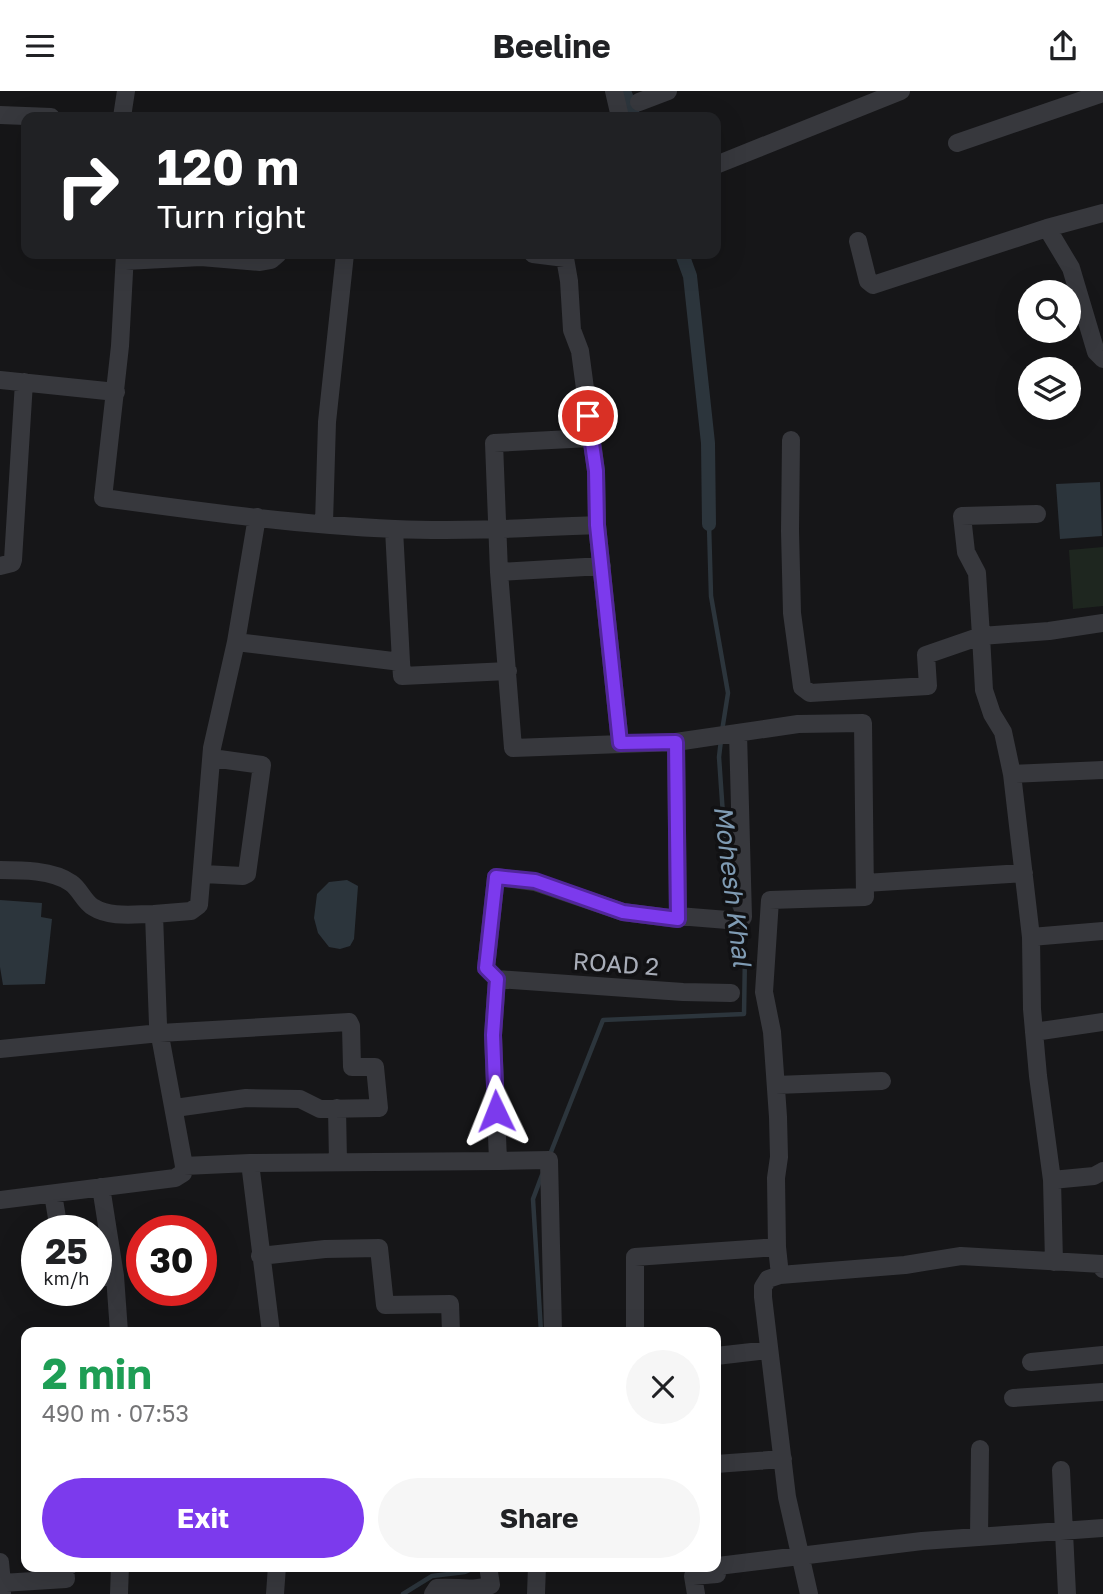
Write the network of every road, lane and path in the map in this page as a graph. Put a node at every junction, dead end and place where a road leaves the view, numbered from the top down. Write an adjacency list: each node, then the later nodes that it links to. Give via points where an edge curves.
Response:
1 (126, 91): 7 (street)
2 (614, 91): 8 (street)
3 (668, 91): 6 (street)
4 (901, 91): 12 (street)
5 (1103, 93): 11 (street)
6 (639, 102)
7 (122, 112)
8 (619, 112)
9 (0, 115): 10 (street)
10 (21, 116)
11 (957, 143)
12 (721, 163)
13 (1103, 213): 14 (street)
14 (1047, 227): 15 (street, via 873,285); 21 (street, via 1071,268 1096,352)
15 (858, 241)
16 (125, 259): 24 (street)
17 (225, 259): 18 (street)
18 (272, 259)
19 (344, 259): 29 (street, via 327,422)
20 (565, 259): 25 (street)
21 (1103, 359)
22 (0, 380): 23 (street)
23 (24, 382): 24 (street); 33 (street, via 13,560)
24 (116, 392): 28 (street, via 103,498)
25 (590, 438): 30 (street); 32 (street, via 494,443)
26 (791, 440): 37 (street, via 792,613 805,691 929,686 926,655)
27 (1037, 514): 37 (street, via 962,516 966,552 977,573)
28 (257, 517): 29 (street); 38 (street)
29 (324, 523): 31 (street)
30 (597, 525): 32 (street); 34 (street)
31 (394, 529): 32 (street); 39 (street)
32 (499, 529): 35 (street)
33 (0, 566)
34 (601, 566): 35 (street); 43 (street)
35 (499, 572): 40 (street)
36 (1103, 623): 37 (street)
37 (981, 636): 46 (street, via 984,690 1003,732)
38 (236, 642): 39 (street); 44 (street)
39 (401, 662): 40 (street, via 402,676)
40 (508, 671): 43 (street, via 513,748)
41 (738, 733): 42 (street); 50 (street, via 863,723); 52 (street, via 743,917 740,921)
42 (676, 742): 43 (street); 52 (street)
43 (620, 743)
44 (212, 758): 49 (street); 49 (street, via 262,765 247,874)
45 (1103, 770): 46 (street)
46 (1012, 774): 48 (street)
47 (0, 870): 51 (street, via 59,877 105,912)
48 (1024, 873): 50 (street); 54 (street)
49 (203, 874): 51 (street, via 197,909)
50 (865, 883): 62 (street, via 865,897 771,900 764,992)
51 (154, 914): 59 (street)
52 (678, 916): 55 (street, via 623,912 535,881 496,877 486,968)
53 (1103, 931): 54 (street)
54 (1031, 937): 58 (street)
55 (497, 979): 56 (street, ROAD 2); 65 (street, via 493,1035)
56 (731, 993)
57 (1103, 1022): 58 (street)
58 (1034, 1032): 70 (street)
59 (160, 1033): 60 (street); 63 (street); 64 (street, via 349,1022 352,1067 375,1067 379,1108)
60 (0, 1049)
61 (882, 1081): 62 (street)
62 (776, 1085): 75 (street)
63 (175, 1108): 64 (street, via 246,1098 300,1099 320,1109); 68 (street)
64 (337, 1108): 66 (street)
65 (498, 1161): 66 (street); 85 (street, via 549,1160)
66 (338, 1162): 67 (street)
67 (250, 1163): 68 (street); 76 (street)
68 (184, 1166): 71 (street, via 176,1178)
69 (1103, 1171): 70 (street)
70 (1052, 1180): 77 (street)
71 (101, 1187): 72 (street); 81 (street)
72 (53, 1194): 73 (street); 74 (street)
73 (0, 1200)
74 (56, 1215)
75 (777, 1247): 79 (street); 86 (street, via 635,1257)
76 (260, 1256): 83 (street); 84 (street, via 379,1248 385,1305 450,1304)
77 (1054, 1262): 78 (street, via 1102,1264); 79 (street, via 961,1256)
78 (1103, 1269)
79 (780, 1275): 87 (street, via 768,1279 763,1287)
80 (112, 1276): 81 (street)
81 (115, 1276): 82 (street)
82 (119, 1327)
83 (270, 1327)
84 (451, 1327)
85 (553, 1327)
86 (635, 1327)
87 (768, 1350): 88 (street); 94 (street)
88 (721, 1355)
89 (1103, 1355): 90 (street)
90 (1031, 1362)
91 (1103, 1392): 92 (street)
92 (1013, 1398)
93 (980, 1449): 99 (street)
94 (783, 1459): 95 (street); 100 (street)
95 (721, 1464)
96 (1061, 1471): 98 (street)
97 (1103, 1528): 98 (street)
98 (1063, 1531): 99 (street); 117 (street)
99 (979, 1538): 100 (street)
100 (800, 1555): 102 (street); 116 (street)
101 (0, 1562): 109 (street)
102 (721, 1566)
103 (65, 1572): 109 (street, via 66,1579)
104 (120, 1572): 111 (street)
105 (277, 1572): 112 (street)
106 (489, 1572): 110 (street, via 491,1585)
107 (537, 1572): 114 (street)
108 (717, 1572): 115 (street, via 694,1576)
109 (2, 1588)
110 (482, 1591): 113 (street, via 445,1587)
111 (119, 1594)
112 (275, 1594)
113 (433, 1594)
114 (536, 1594)
115 (695, 1594)
116 (809, 1594)
117 (1067, 1594)

